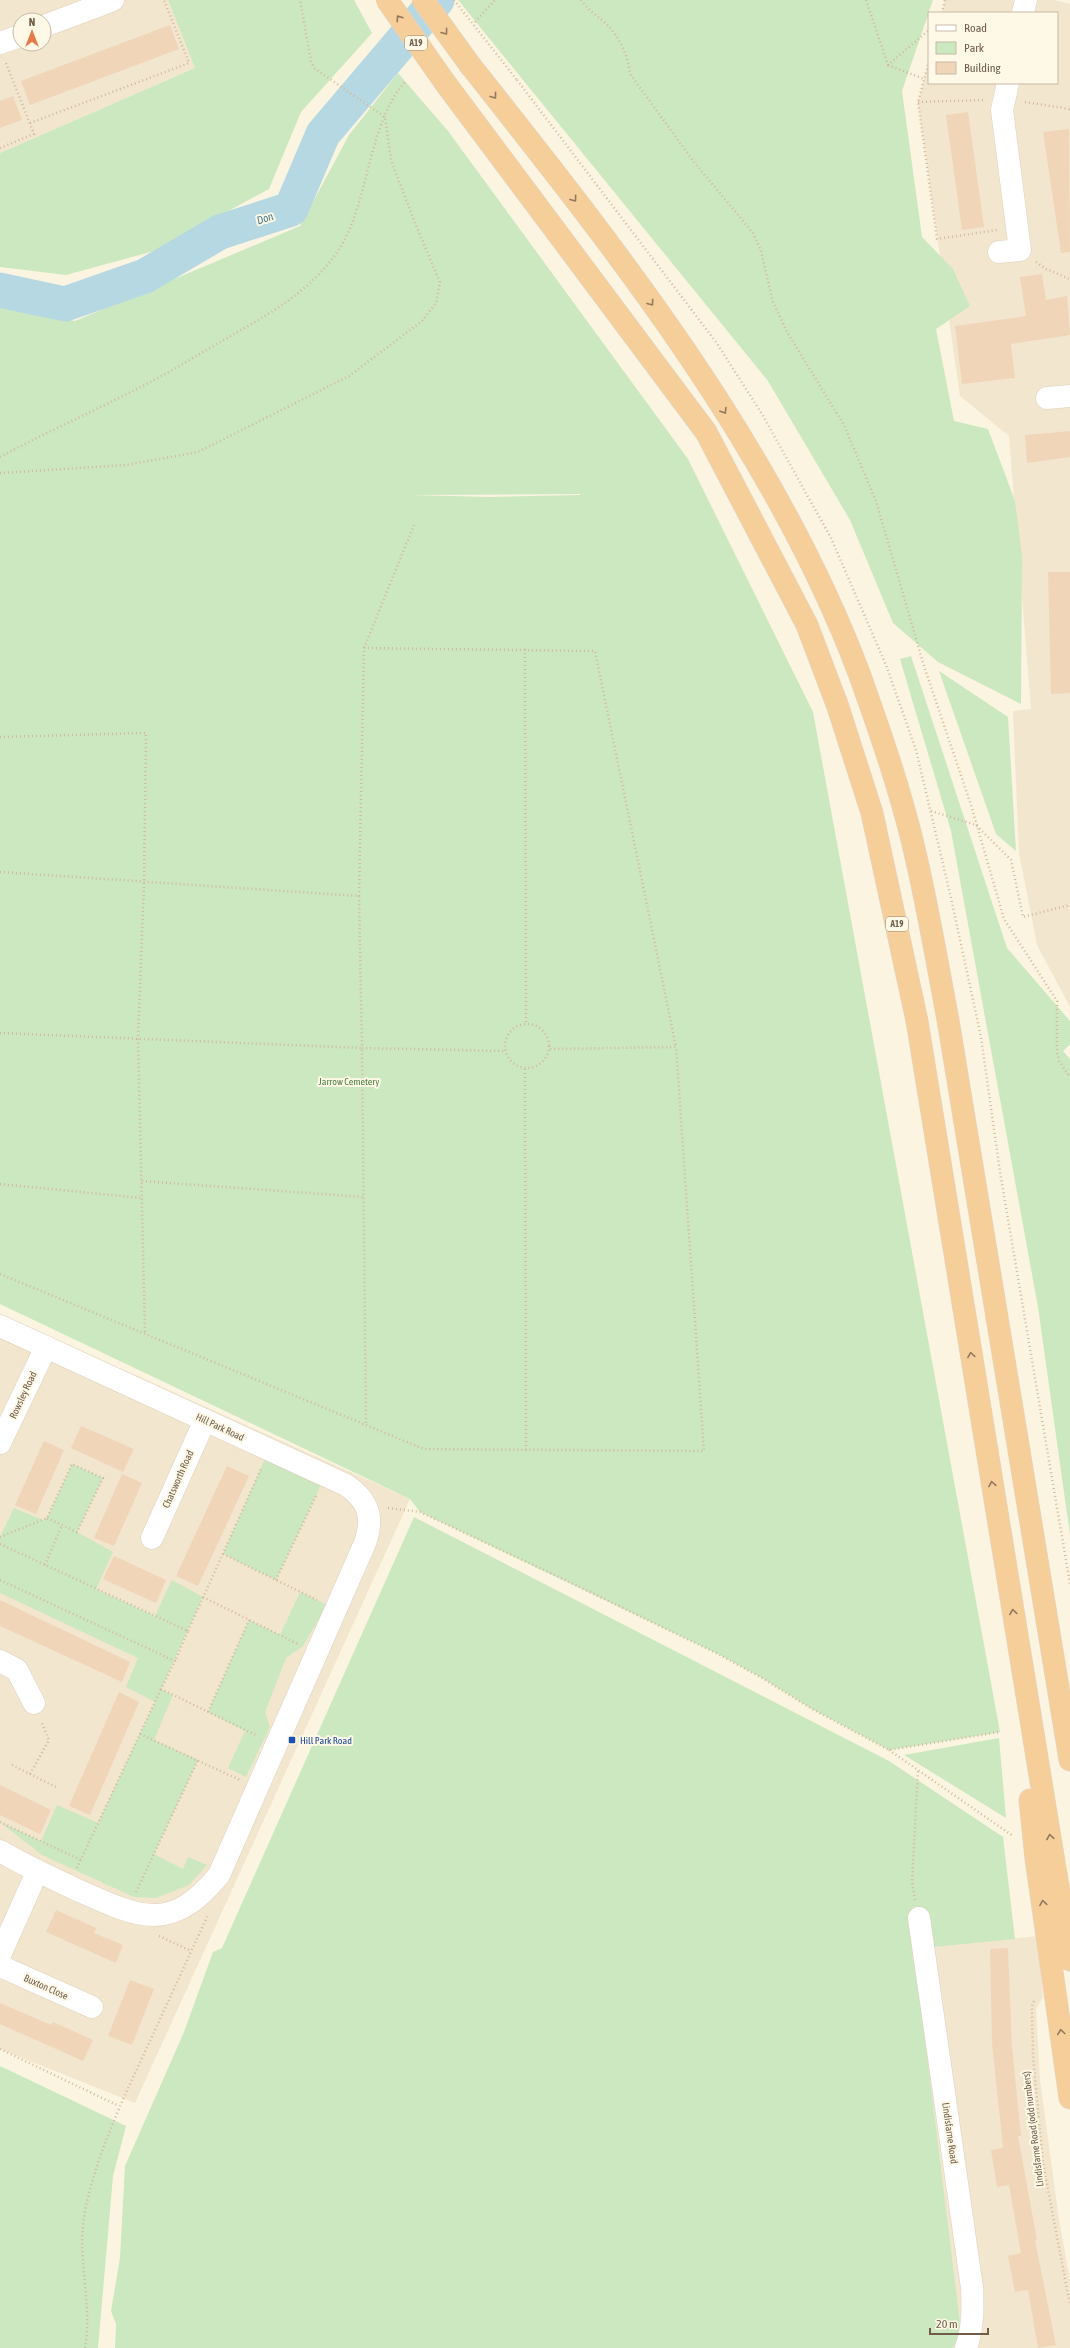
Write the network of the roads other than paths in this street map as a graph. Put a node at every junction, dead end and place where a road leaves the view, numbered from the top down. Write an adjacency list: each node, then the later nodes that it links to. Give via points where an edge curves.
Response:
1 (387, 0): 19 (highway, A19, one-way to 1, bridge, via 917,1021 872,813 838,707 807,625 706,432 446,84)
2 (423, 0): 18 (highway, one-way to 18, bridge, via 470,65 547,162 706,381 776,495 823,589 858,672 896,779 927,908)
3 (1026, 0): 5 (street)
4 (100, 2): 6 (street)
5 (1023, 12)
6 (52, 23)
7 (12, 44): 8 (street)
8 (3, 52)
9 (1006, 91): 10 (street, via 1002,110 1017,227)
10 (1009, 251)
11 (1070, 396): 12 (street)
12 (1047, 398)
13 (0, 1326): 14 (street, Hill Park Road)
14 (46, 1347): 15 (street, Hill Park Road); 16 (street, Rowsley Road)
15 (205, 1420): 17 (street, Chatsworth Road); 25 (street, Hill Park Road, via 358,1493 366,1504 370,1529 219,1875 207,1890 192,1903 175,1912 156,1916 127,1911)
16 (0, 1443)
17 (152, 1538)
18 (1051, 1636): 22 (highway); 23 (highway)
19 (1018, 1644): 28 (highway, A19, one-way to 19); 31 (highway, one-way to 19, via 1036,1859 1024,1741)
20 (0, 1661): 21 (street, via 17,1670)
21 (34, 1702)
22 (1070, 1717)
23 (1070, 1760)
24 (0, 1851): 25 (street)
25 (37, 1872): 27 (street)
26 (919, 1918): 32 (street, Lindisfarne Road, via 972,2288 973,2312)
27 (0, 1955)
28 (1070, 1960)
29 (0, 1966): 30 (street, Buxton Close)
30 (92, 2007)
31 (1070, 2098)
32 (966, 2348)

